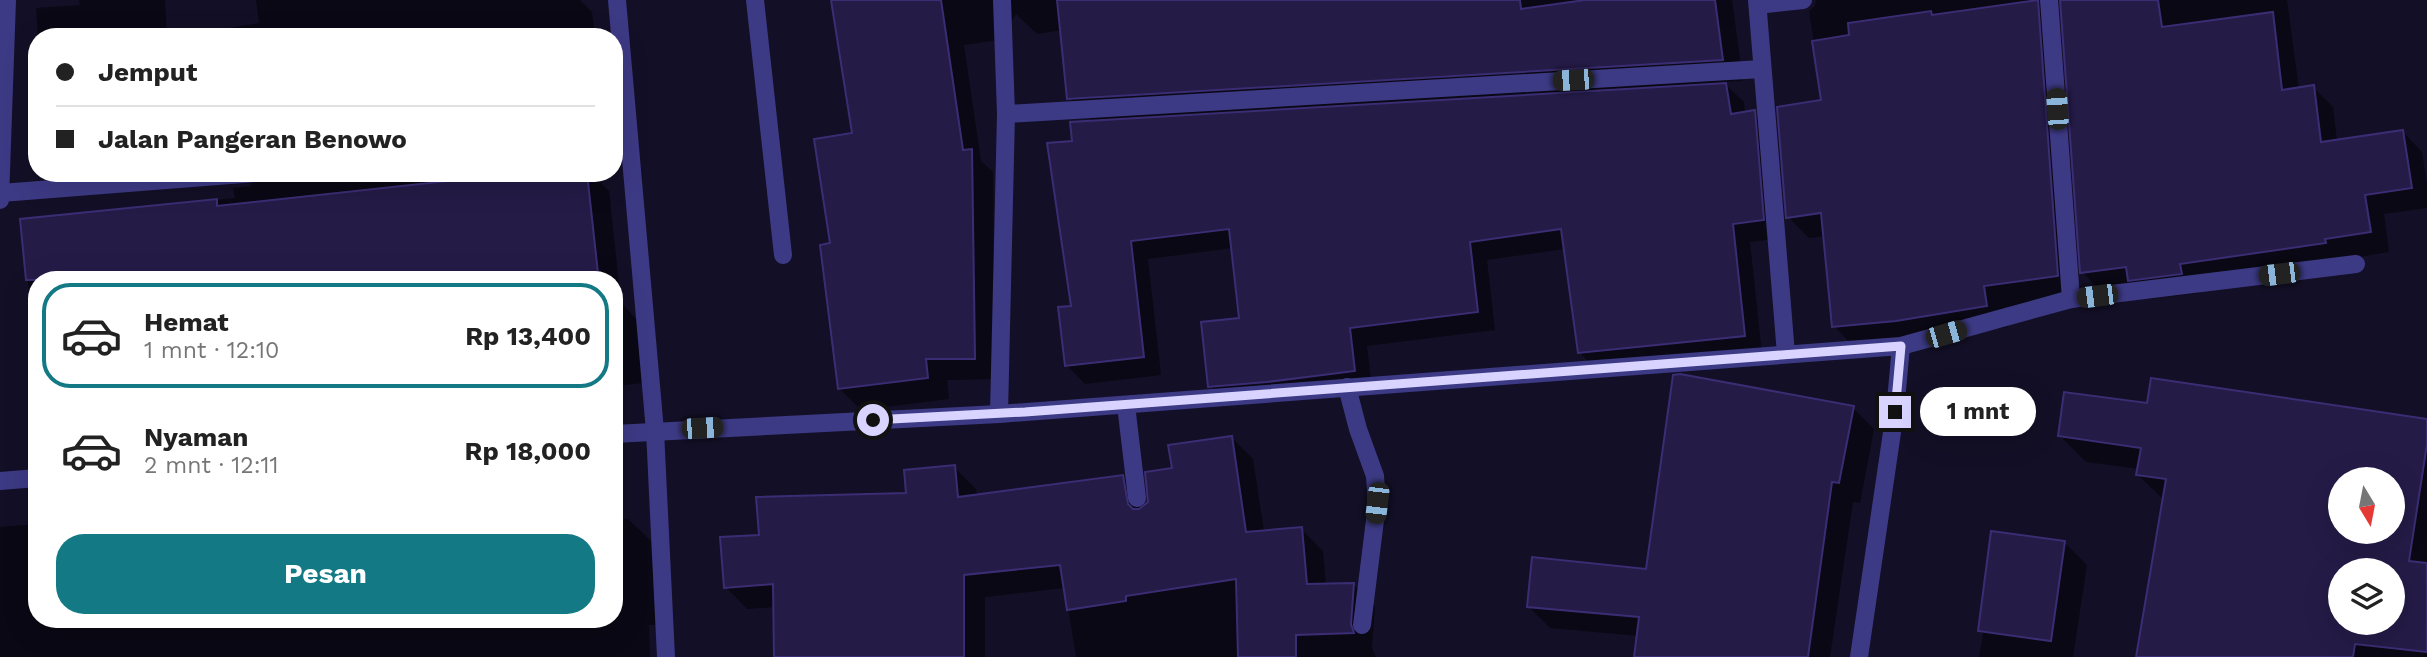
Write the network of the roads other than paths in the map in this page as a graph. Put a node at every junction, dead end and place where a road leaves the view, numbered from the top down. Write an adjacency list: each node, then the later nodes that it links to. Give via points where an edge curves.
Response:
1 (7, 0): 13 (street)
2 (617, 0): 8 (street)
3 (755, 0): 15 (street)
4 (1002, 0): 10 (street)
5 (1803, 0): 7 (street)
6 (2049, 0): 17 (street)
7 (1757, 3): 9 (street)
8 (618, 28)
9 (1762, 69): 10 (street); 19 (street)
10 (1006, 114): 22 (street)
11 (623, 153): 23 (street)
12 (141, 182): 13 (street)
13 (1, 193): 14 (street)
14 (0, 200)
15 (783, 255)
16 (2356, 264): 17 (street)
17 (2071, 299): 18 (street)
18 (1901, 346): 19 (street); 30 (street)
19 (1786, 354): 20 (street)
20 (1347, 387): 21 (street); 28 (street, via 1375,476 1377,503)
21 (1126, 405): 22 (street); 27 (street)
22 (999, 414): 23 (street)
23 (655, 431): 24 (street); 29 (street)
24 (623, 433)
25 (28, 479): 26 (street)
26 (0, 481)
27 (1137, 498)
28 (1362, 625)
29 (666, 657)
30 (1859, 657)

